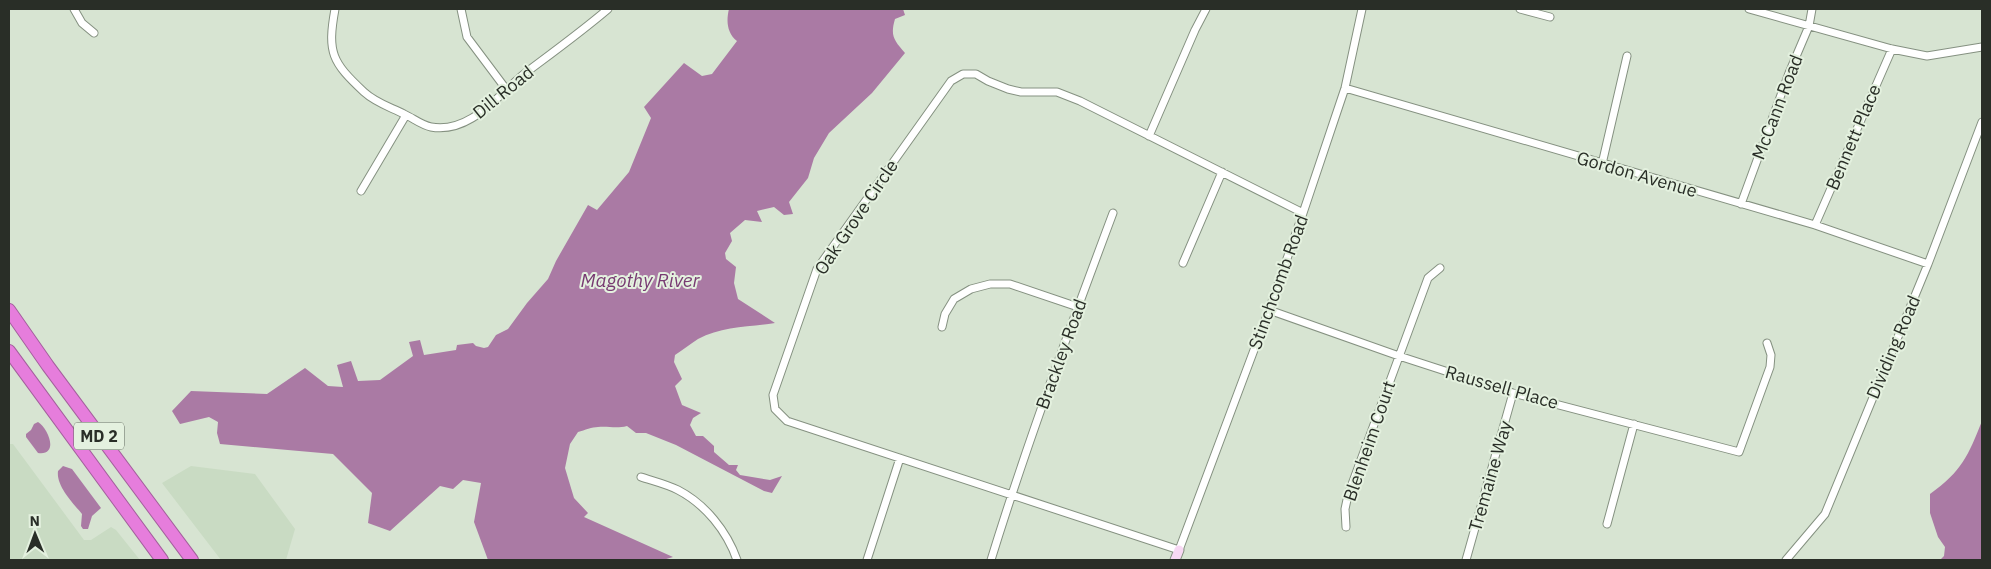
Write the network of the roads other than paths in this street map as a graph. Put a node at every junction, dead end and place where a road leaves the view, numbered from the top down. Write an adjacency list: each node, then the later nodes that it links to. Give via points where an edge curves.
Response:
1 (74, 9): 12 (street, via 82,23)
2 (335, 9): 18 (street, Dill Road, via 332,41 338,65 366,94)
3 (460, 9): 17 (street, via 468,37)
4 (608, 9): 17 (street, Dill Road)
5 (1206, 9): 20 (street)
6 (1362, 9): 16 (street, Stinchcomb Road)
7 (1520, 9): 10 (street)
8 (1749, 9): 11 (street)
9 (1812, 9): 11 (street, McCann Road)
10 (1550, 17)
11 (1808, 26): 14 (street); 24 (street, McCann Road)
12 (94, 33)
13 (1982, 47): 14 (street, via 1927,56)
14 (1892, 49): 27 (street, Bennett Place)
15 (1627, 56): 21 (street)
16 (1345, 88): 21 (street, Gordon Avenue); 26 (street, Stinchcomb Road)
17 (506, 90): 18 (street, Dill Road, via 476,116 449,127 425,126)
18 (406, 115): 23 (street)
19 (1982, 122): 29 (street, Dividing Road)
20 (1150, 136): 22 (street, Oak Grove Circle); 42 (street, Oak Grove Circle, via 1057,92 1021,92 976,74 962,74 951,81 817,269 773,395 775,409 787,421)
21 (1602, 164): 24 (street, Gordon Avenue)
22 (1222, 172): 26 (street, Oak Grove Circle); 28 (street)
23 (361, 191)
24 (1741, 204): 27 (street, Gordon Avenue)
25 (1113, 213): 31 (street, Brackley Road)
26 (1303, 213): 33 (street, Stinchcomb Road)
27 (1815, 225): 29 (street, Gordon Avenue)
28 (1183, 263)
29 (1928, 264): 55 (street, Dividing Road, via 1825,514)
30 (1440, 268): 37 (street, Blenheim Court, via 1428,278)
31 (1078, 307): 34 (street, via 1010,284 990,284 971,288 954,299); 44 (street, Brackley Road)
32 (9, 310): 38 (highway, MD 2)
33 (1269, 310): 37 (street, Raussell Place); 47 (street, Stinchcomb Road)
34 (942, 327)
35 (1767, 343): 41 (street, Raussell Place, via 1770,367 1739,452)
36 (9, 351): 39 (highway, MD 2)
37 (1398, 356): 40 (street, Raussell Place); 46 (street, Blenheim Court, via 1348,495)
38 (48, 366): 39 (highway); 49 (highway, MD 2)
39 (28, 377): 48 (highway, MD 2)
40 (1513, 393): 41 (street, Raussell Place); 54 (street, Tremaine Way)
41 (1634, 424): 45 (street)
42 (900, 458): 44 (street, Oak Grove Circle); 51 (street)
43 (640, 477): 50 (street, via 677,489 703,507 722,529)
44 (1011, 495): 47 (street, Oak Grove Circle); 52 (street, Brackley Road)
45 (1607, 524)
46 (1346, 527)
47 (1179, 550): 53 (street)
48 (162, 560)
49 (192, 560)
50 (737, 560)
51 (867, 560)
52 (991, 560)
53 (1175, 560)
54 (1466, 560)
55 (1786, 560)

